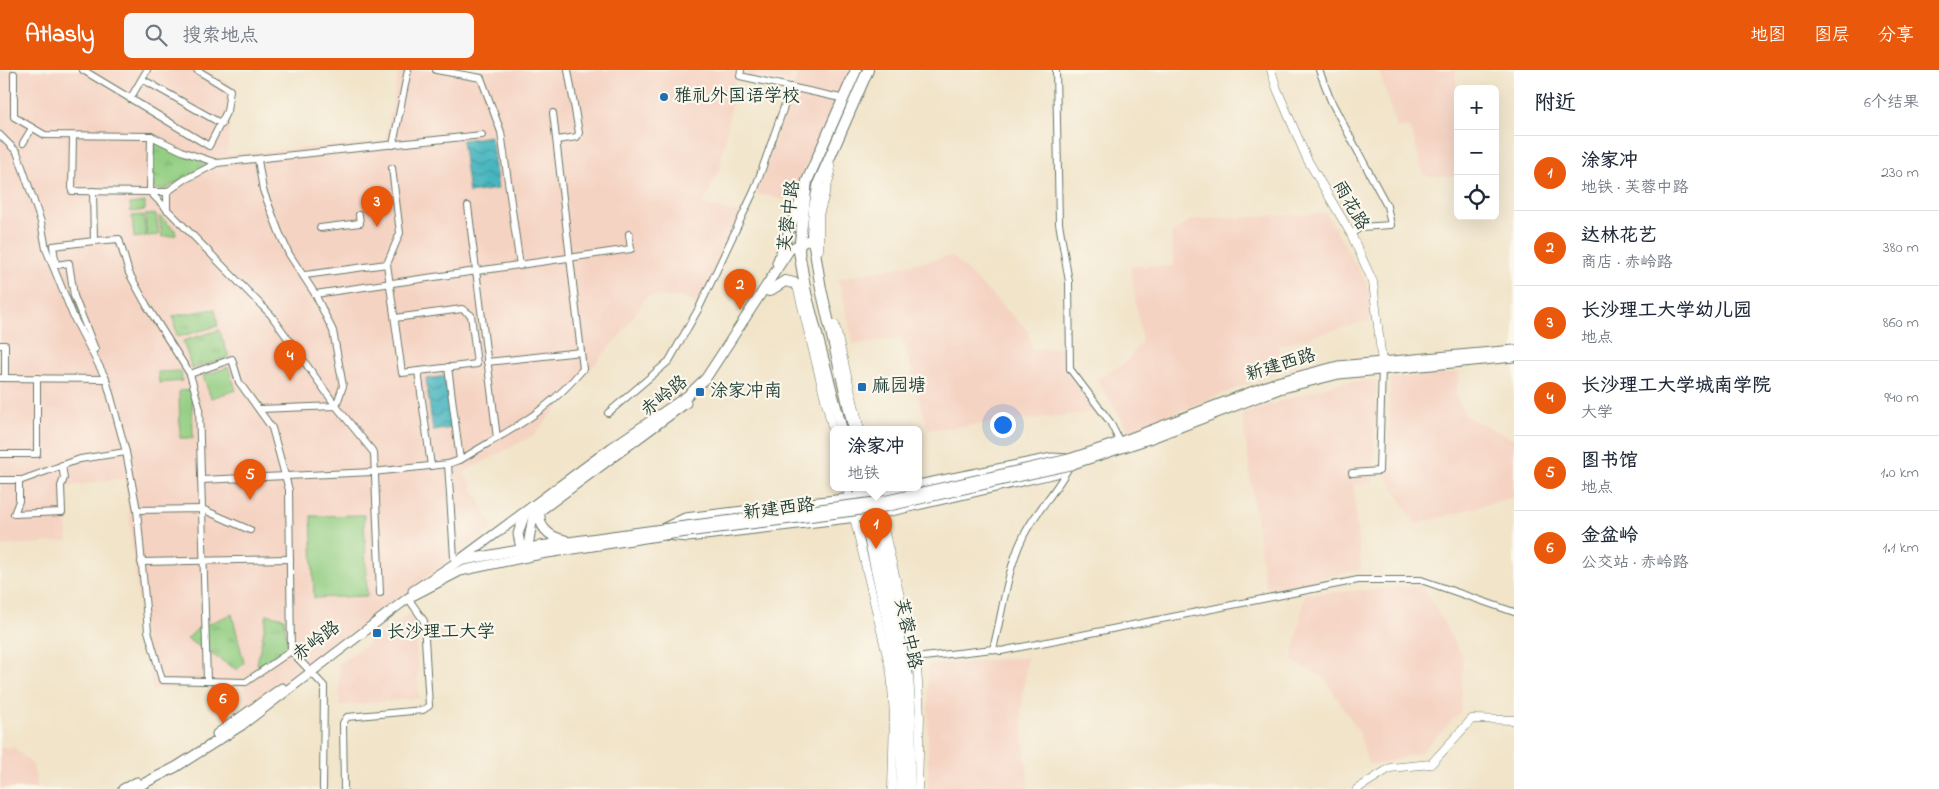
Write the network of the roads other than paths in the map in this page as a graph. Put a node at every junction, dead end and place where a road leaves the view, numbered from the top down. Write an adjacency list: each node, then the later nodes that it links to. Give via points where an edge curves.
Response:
1 (83, 70): 18 (street)
2 (147, 70): 15 (street)
3 (197, 70): 21 (street, via 230,90 228,110)
4 (408, 70): 29 (street)
5 (436, 70): 16 (street)
6 (484, 70): 16 (street)
7 (568, 70): 27 (street, via 579,133 577,138)
8 (741, 70): 17 (street, via 740,76)
9 (856, 70): 19 (main road, 芙蓉中路)
10 (868, 70): 30 (main road, 芙蓉中路)
11 (1056, 70): 80 (street, via 1059,223 1070,282 1070,369 1110,422)
12 (1271, 70): 43 (street, 雨花路, via 1307,160)
13 (1319, 70): 43 (street, via 1331,101 1387,206 1390,225 1361,227)
14 (14, 74): 22 (street, via 14,117)
15 (142, 78): 18 (street); 21 (street)
16 (481, 78): 49 (street, via 500,132)
17 (791, 87): 19 (street); 74 (street, via 755,190 699,308 669,362)
18 (130, 98): 21 (street, via 210,146)
19 (845, 99): 34 (main road, 芙蓉中路)
20 (554, 113): 27 (street)
21 (222, 124)
22 (32, 128): 25 (street, via 44,135); 28 (street)
23 (482, 135): 29 (street)
24 (0, 136): 71 (street, via 17,152 46,249 74,318)
25 (73, 136): 26 (street); 35 (street, via 72,191)
26 (152, 136): 32 (street, via 184,152); 36 (street)
27 (556, 140): 47 (street)
28 (23, 143)
29 (392, 145): 31 (street)
30 (829, 159): 45 (main road, 芙蓉中路, via 819,182); 78 (street, via 830,172 819,215 821,270)
31 (258, 160): 32 (street); 52 (street, via 268,207 289,254)
32 (217, 163): 37 (street)
33 (392, 168): 48 (street, via 400,233)
34 (807, 181): 46 (main road, 芙蓉中路); 51 (main road, 赤岭路)
35 (93, 191): 36 (street); 44 (street)
36 (150, 192): 37 (street); 39 (street)
37 (167, 192): 39 (street)
38 (468, 206): 50 (street)
39 (167, 210): 72 (street, via 272,315)
40 (359, 216): 41 (street, via 360,223)
41 (320, 228)
42 (629, 234): 47 (street, via 631,249)
43 (1350, 234): 65 (street, 雨花路, via 1373,282)
44 (94, 240): 68 (street, via 119,239 129,273); 71 (street, via 53,246 56,265 69,263 74,296)
45 (813, 240): 46 (main road, 赤岭路); 77 (main road, 芙蓉中路)
46 (799, 247): 51 (main road, 赤岭路, via 790,249); 55 (main road, 赤岭路); 56 (main road, 芙蓉中路)
47 (570, 258): 49 (street); 61 (street)
48 (388, 264): 52 (street); 53 (street)
49 (520, 266): 50 (street)
50 (476, 272): 53 (street); 63 (street)
51 (774, 273): 101 (main road, 赤岭路, via 706,378 687,396)
52 (305, 275): 57 (street)
53 (390, 284): 57 (street); 58 (street)
54 (797, 286): 55 (main road, via 785,281); 56 (main road); 75 (street)
55 (769, 291): 99 (main road, 赤岭路, via 713,376 690,401)
56 (806, 293): 76 (main road, 芙蓉中路)
57 (315, 294): 72 (street, via 333,331 343,386)
58 (395, 318): 66 (street, via 462,309 471,315 477,364); 67 (street, via 402,373)
59 (0, 345): 64 (street, via 5,345)
60 (1514, 350): 65 (main road, 新建西路)
61 (581, 352): 63 (street); 79 (street, via 583,369 562,394 529,420)
62 (1514, 357): 65 (main road, 新建西路)
63 (487, 362): 79 (street)
64 (2, 363): 69 (street)
65 (1382, 366): 80 (main road, 新建西路, via 1338,366 1277,382); 84 (main road, 新建西路, via 1280,389 1149,439); 89 (street, via 1379,471)
66 (448, 367): 67 (street); 83 (street)
67 (418, 371): 87 (street)
68 (190, 374): 73 (street, via 232,359 239,382); 93 (street, via 199,406)
69 (2, 378): 70 (street)
70 (37, 378): 71 (street); 82 (street, via 37,454)
71 (106, 379): 81 (street)
72 (336, 406): 73 (street); 88 (street, via 374,453)
73 (259, 409): 90 (street, via 272,428)
74 (608, 413)
75 (832, 426)
76 (841, 426)
77 (853, 426)
78 (859, 426)
79 (497, 438): 83 (street)
80 (1120, 442): 84 (main road, 新建西路)
81 (126, 452): 86 (street); 100 (street)
82 (0, 454)
83 (460, 460): 85 (street)
84 (1070, 462): 94 (main road, 新建西路, via 1052,458); 102 (main road, 新建西路, via 1056,473); 104 (main road, 新建西路, bridge, via 883,501); 114 (street, via 1060,483 1029,527 1012,563)
85 (448, 464): 87 (street); 108 (street)
86 (62, 465): 92 (street); 92 (street, via 62,512 14,514 19,501)
87 (431, 466): 88 (street)
88 (373, 472): 90 (street); 111 (street)
89 (1352, 473)
90 (285, 476): 93 (street); 107 (street, via 289,490)
91 (0, 480): 92 (street)
92 (18, 480)
93 (201, 480): 98 (street)
94 (922, 484)
95 (848, 491): 97 (street)
96 (867, 492): 97 (main road, 新建西路); 102 (main road, 芙蓉中路)
97 (849, 498): 102 (street); 104 (main road, 新建西路, via 685,518)
98 (202, 509): 100 (street); 103 (street); 109 (street)
99 (541, 509): 105 (main road, via 541,525 547,532 556,538); 106 (main road, 赤岭路, via 533,516)
100 (137, 510): 110 (street)
101 (525, 513): 106 (main road, via 518,534); 108 (main road, 赤岭路)
102 (868, 515): 104 (main road, 新建西路, via 688,537); 116 (main road, 芙蓉中路); 124 (street, via 891,673 894,716); 125 (main road, 芙蓉中路, via 899,672)
103 (250, 530)
104 (663, 532): 105 (main road, 新建西路); 106 (main road, 新建西路)
105 (572, 541): 106 (main road, 新建西路)
106 (526, 553): 108 (main road, 新建西路); 112 (main road, 赤岭路, via 460,571)
107 (290, 559): 109 (street); 115 (street)
108 (455, 560): 117 (main road, 赤岭路)
109 (203, 561): 110 (street); 118 (street)
110 (141, 562): 118 (street, via 148,631 162,680)
111 (380, 593)
112 (408, 598): 117 (main road, 赤岭路); 123 (street, via 424,621 429,706 423,710 346,717 343,723)
113 (1514, 612): 114 (street, via 1421,580 1358,580 1001,651)
114 (993, 649): 116 (street)
115 (291, 650): 117 (street); 118 (street, via 246,682)
116 (910, 659): 126 (main road, 芙蓉中路); 127 (street, via 919,692)
117 (309, 672): 120 (main road, 赤岭路, via 196,750); 121 (main road, 赤岭路, via 242,725 176,767); 122 (street, via 324,686)
118 (206, 681)
119 (1514, 720): 128 (street, via 1472,719 1430,764 1390,768)
120 (123, 789)
121 (133, 789)
122 (323, 789)
123 (344, 789)
124 (892, 789)
125 (901, 789)
126 (909, 789)
127 (918, 789)
128 (1357, 789)

